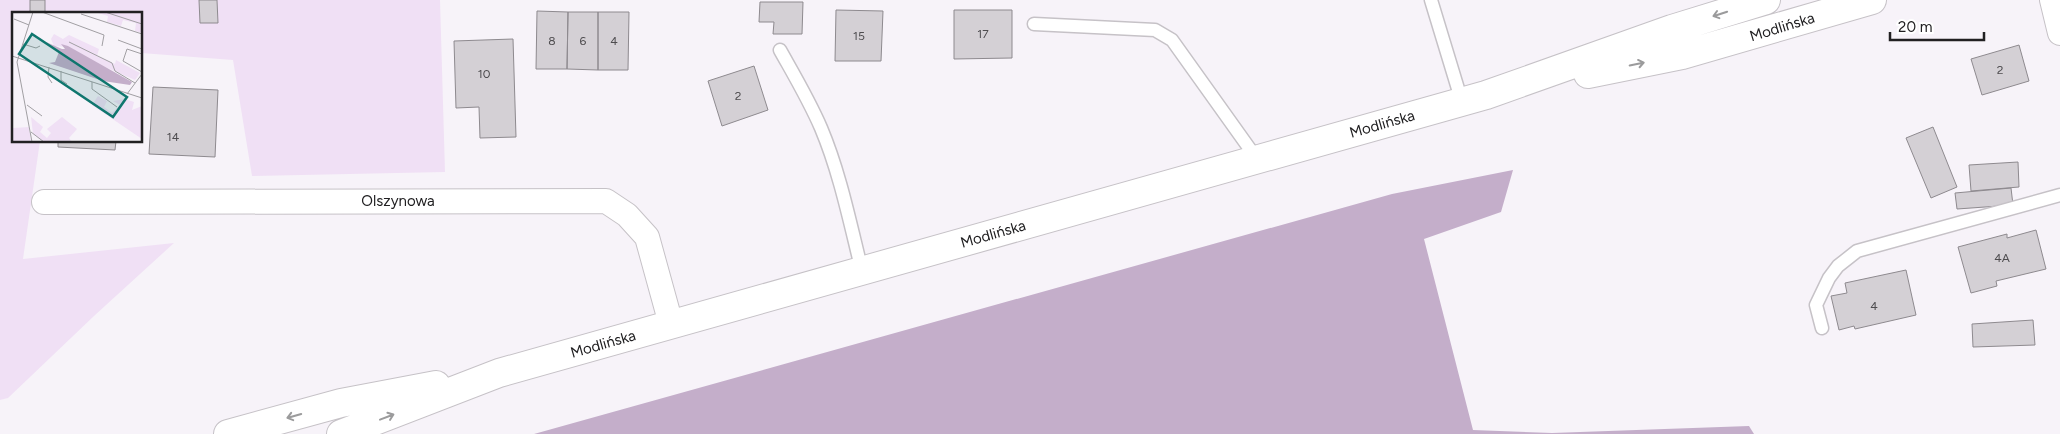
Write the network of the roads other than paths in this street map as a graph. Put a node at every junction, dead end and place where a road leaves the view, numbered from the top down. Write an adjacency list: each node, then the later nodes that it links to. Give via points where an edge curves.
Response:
1 (1431, 0): 8 (lane)
2 (1766, 0): 8 (main road, Modlińska, one-way to 8)
3 (1872, 0): 8 (main road, Modlińska, one-way to 3, via 1682,55)
4 (2052, 0): 6 (street)
5 (1034, 24): 9 (lane, via 1155,30 1166,35 1199,75)
6 (2060, 33)
7 (780, 50): 12 (lane, via 821,129 838,177)
8 (1474, 98): 9 (main road, Modlińska)
9 (1257, 160): 12 (main road, Modlińska)
10 (2060, 195): 14 (lane, via 1857,251 1838,266 1816,305)
11 (44, 202): 13 (street, Olszynowa, via 606,201 627,215 647,237)
12 (862, 271): 13 (main road, Modlińska)
13 (672, 324): 15 (main road, Modlińska)
14 (1822, 328)
15 (499, 373): 16 (main road, Modlińska, one-way to 16, via 341,403); 17 (main road, Modlińska, one-way to 15)
16 (228, 434)
17 (341, 434)

